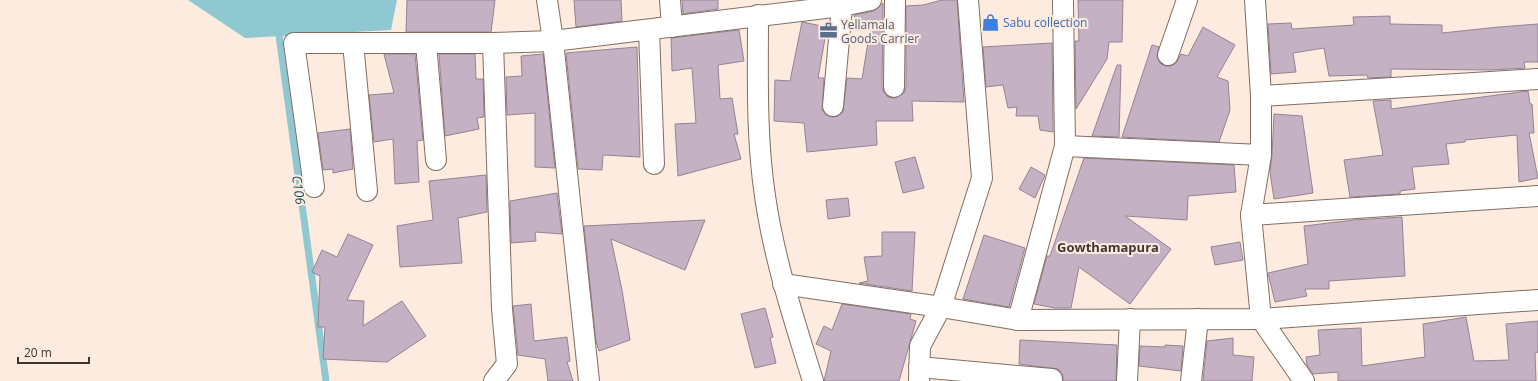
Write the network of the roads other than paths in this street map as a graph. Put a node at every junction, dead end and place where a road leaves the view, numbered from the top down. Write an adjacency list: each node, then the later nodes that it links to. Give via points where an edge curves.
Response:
1 (547, 0): 13 (street)
2 (670, 0): 11 (street)
3 (871, 0): 9 (street)
4 (895, 0): 19 (street)
5 (968, 0): 32 (street, via 982,178)
6 (1063, 0): 22 (street)
7 (1187, 0): 17 (street)
8 (1255, 0): 20 (street)
9 (842, 6): 10 (street); 21 (street)
10 (758, 15): 11 (street); 30 (street, via 759,143 765,198)
11 (672, 27): 12 (street)
12 (649, 31): 13 (street); 25 (street)
13 (553, 41): 16 (street); 40 (street)
14 (353, 42): 15 (street); 26 (street, via 294,43); 27 (street)
15 (426, 42): 16 (street); 24 (street)
16 (494, 43): 39 (street, via 502,309 507,364)
17 (1168, 55)
18 (1538, 79): 20 (street)
19 (894, 87)
20 (1261, 96): 23 (street)
21 (833, 106)
22 (1065, 146): 23 (street); 36 (street)
23 (1261, 155): 29 (street)
24 (436, 160)
25 (654, 164)
26 (314, 186)
27 (367, 191)
28 (1538, 196): 29 (street)
29 (1251, 215): 35 (street)
30 (783, 284): 32 (street); 41 (street)
31 (1538, 300): 35 (street)
32 (941, 307): 36 (street); 37 (street, via 920,346)
33 (1130, 319): 34 (street); 36 (street); 42 (street)
34 (1198, 319): 35 (street); 43 (street)
35 (1261, 319): 44 (street)
36 (1018, 320)
37 (919, 374): 38 (street)
38 (1052, 379)
39 (494, 381)
40 (588, 381)
41 (813, 381)
42 (1126, 381)
43 (1191, 381)
44 (1304, 381)

